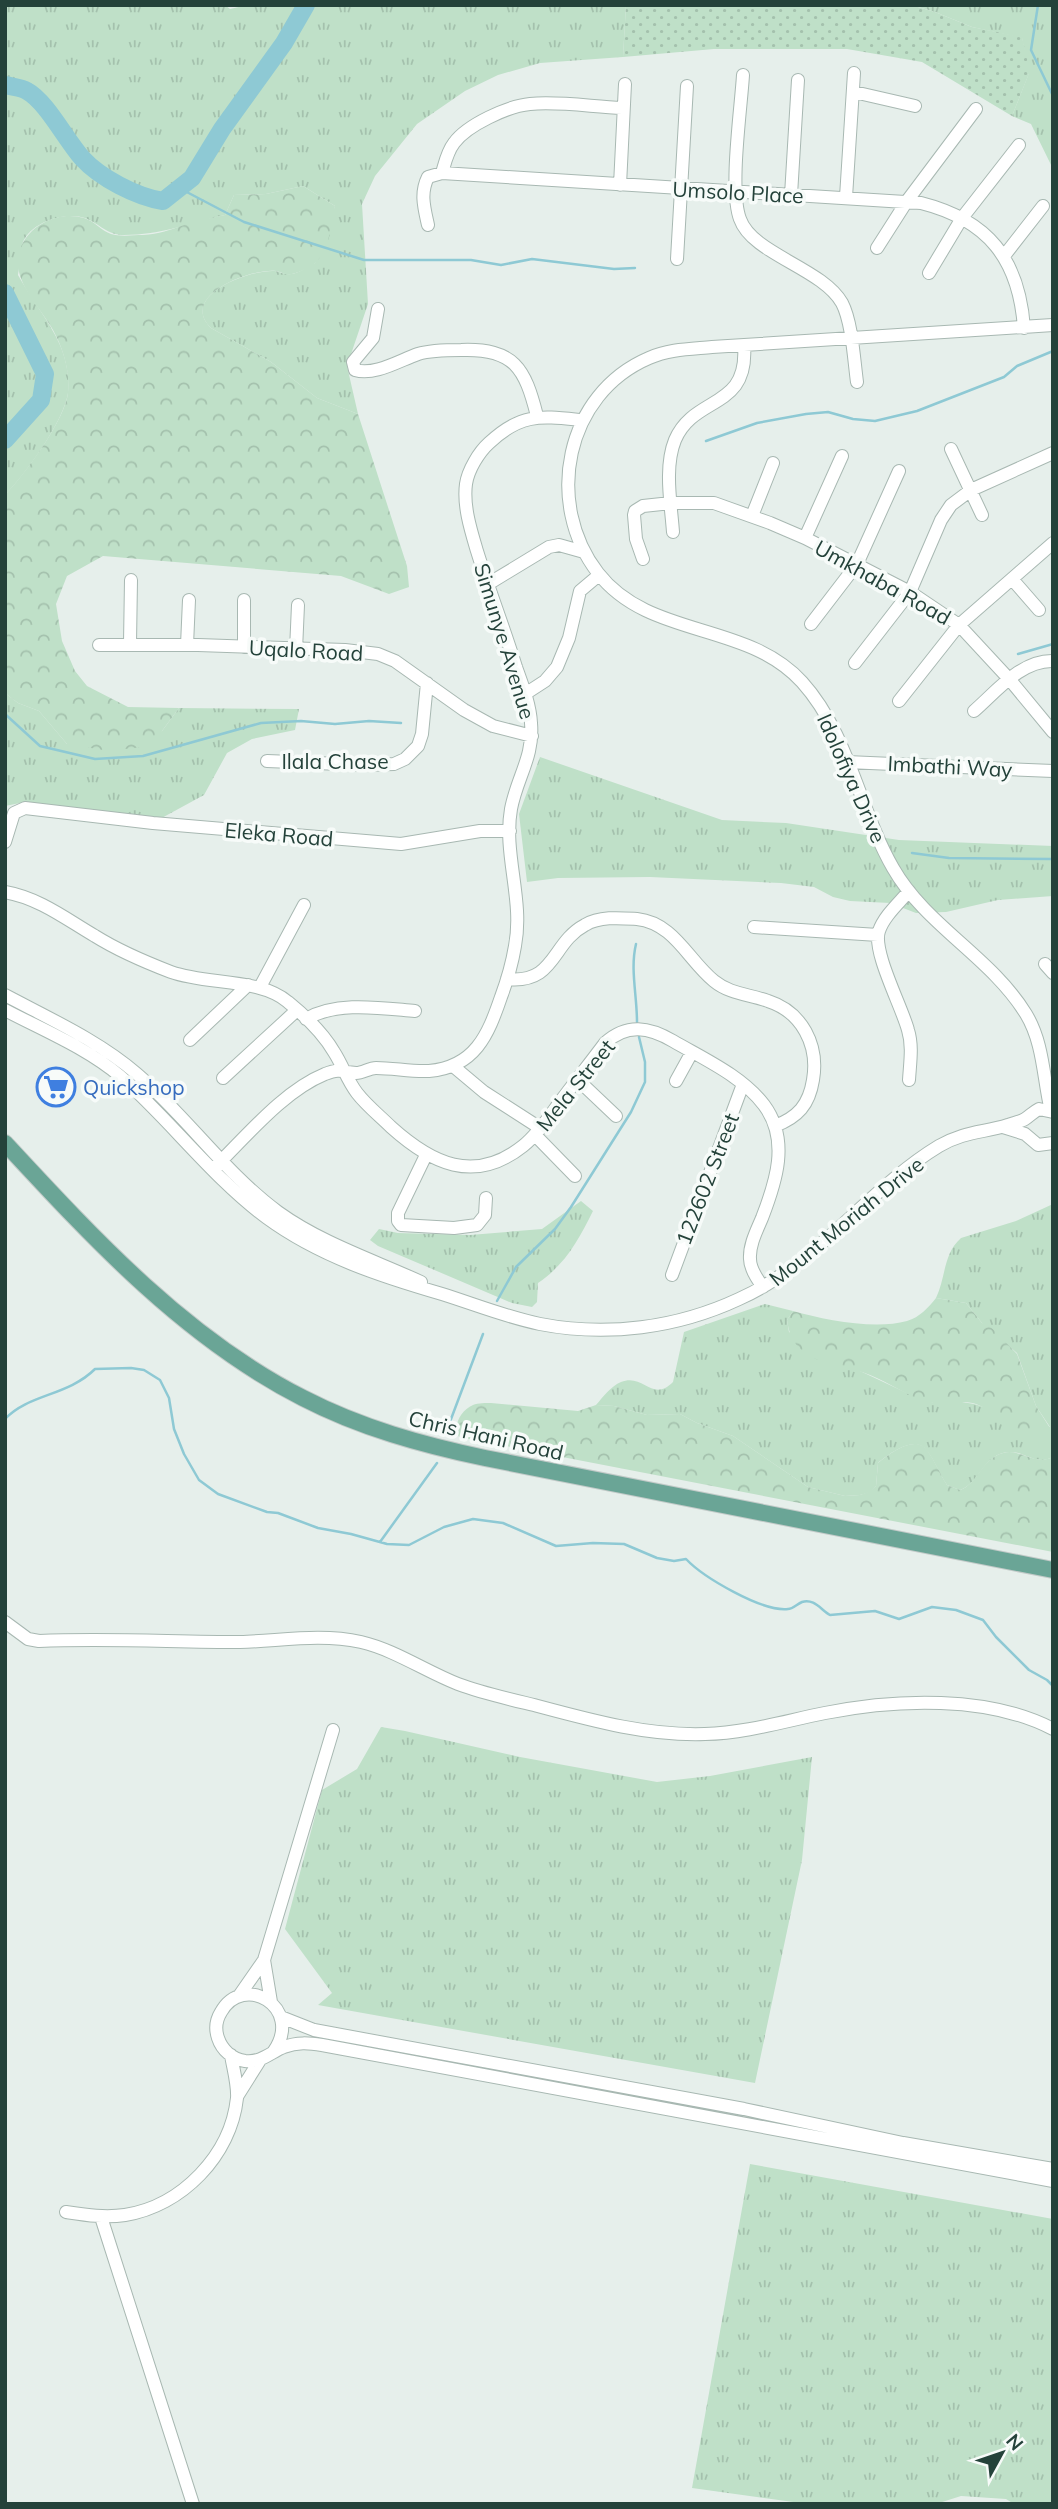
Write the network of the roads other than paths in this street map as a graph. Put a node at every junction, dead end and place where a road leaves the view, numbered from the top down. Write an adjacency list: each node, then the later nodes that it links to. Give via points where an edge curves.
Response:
1 (854, 73): 6 (street)
2 (744, 75): 14 (street)
3 (798, 80): 15 (street)
4 (625, 85): 8 (street)
5 (687, 86): 13 (street)
6 (854, 92): 7 (street); 16 (street)
7 (915, 106)
8 (622, 108): 11 (street, via 518,106 459,137); 12 (street)
9 (976, 109): 17 (street)
10 (1019, 145): 19 (street)
11 (442, 173): 12 (street, Umsolo Place); 20 (street, via 428,177 424,190)
12 (620, 185): 13 (street, Umsolo Place)
13 (680, 189): 14 (street, Umsolo Place); 23 (street)
14 (736, 192): 15 (street, Umsolo Place); 28 (street, via 741,223 752,236 838,297)
15 (791, 195): 16 (street, Umsolo Place)
16 (846, 197): 17 (street, Umsolo Place)
17 (907, 201): 19 (street, Umsolo Place); 21 (street)
18 (1043, 206): 22 (street)
19 (962, 218): 22 (street, Umsolo Place); 24 (street)
20 (428, 225)
21 (877, 248)
22 (1004, 256): 27 (street, Umsolo Place, via 1018,286)
23 (677, 259)
24 (929, 273)
25 (378, 309): 31 (street, via 373,338 353,362 355,370 366,371 427,352 486,349 504,355 519,368)
26 (1053, 325): 27 (street, Idolofiya Drive)
27 (1024, 328): 28 (street, Idolofiya Drive)
28 (850, 339): 29 (street, Idolofiya Drive); 30 (street)
29 (744, 346): 32 (street, Idolofiya Drive, via 694,348 651,357 610,384); 40 (street, via 744,369 737,385 689,421 675,440 670,462)
30 (858, 382)
31 (537, 416): 32 (street, Simunye Avenue); 52 (street, Simunye Avenue, via 509,426 485,447 466,484 469,524)
32 (582, 420): 46 (street, Idolofiya Drive, via 571,447 567,487 572,523)
33 (951, 449): 39 (street)
34 (1050, 454): 37 (street); 39 (street)
35 (842, 456): 44 (street)
36 (773, 463): 42 (street)
37 (1053, 468)
38 (899, 471): 48 (street)
39 (971, 490): 41 (street); 53 (street, via 946,512)
40 (671, 503): 42 (street, Umkhaba Road, via 715,503); 43 (street); 47 (street, Umkhaba Road, via 635,511)
41 (982, 514)
42 (752, 516): 44 (street, Umkhaba Road)
43 (673, 532)
44 (804, 538): 48 (street, Umkhaba Road)
45 (1053, 543): 50 (street)
46 (584, 552): 49 (street, Idolofiya Drive); 52 (street, via 554,545)
47 (643, 559)
48 (857, 564): 53 (street, Umkhaba Road); 58 (street)
49 (599, 575): 69 (street, via 580,591 557,667); 75 (street, Idolofiya Drive, via 630,602 651,613 756,648 778,661 820,704)
50 (1012, 579): 57 (street); 59 (street)
51 (131, 580): 60 (street)
52 (488, 584): 69 (street, Simunye Avenue)
53 (910, 592): 59 (street, Umkhaba Road); 66 (street)
54 (189, 600): 62 (street)
55 (244, 600): 63 (street)
56 (298, 605): 64 (street)
57 (1039, 610)
58 (811, 624)
59 (959, 625): 67 (street, Umkhaba Road); 70 (street)
60 (130, 643): 61 (street, Uqalo Road); 62 (street, Uqalo Road)
61 (99, 645)
62 (187, 645): 63 (street, Uqalo Road)
63 (244, 647): 64 (street, Uqalo Road)
64 (296, 650): 68 (street, Uqalo Road, via 379,654)
65 (1053, 661): 67 (street, via 1026,667)
66 (855, 663)
67 (1010, 680): 71 (street); 72 (street, Umkhaba Road)
68 (427, 683): 73 (street, Uqalo Road, via 493,726); 74 (street, Ilala Chase, via 422,734 418,747 405,760 365,765)
69 (525, 694): 73 (street, Simunye Avenue)
70 (899, 701)
71 (974, 711)
72 (1053, 732)
73 (532, 736): 77 (street, Simunye Avenue)
74 (267, 761)
75 (847, 762): 76 (street, Imbathi Way); 79 (street, Idolofiya Drive, via 883,850)
76 (1053, 771)
77 (510, 831): 78 (street, Eleka Road, via 480,831 401,844 25,808 11,819); 84 (street, Simunye Avenue, via 518,924)
78 (5, 842)
79 (909, 891): 83 (street); 99 (street, Idolofiya Drive, via 998,979 1026,1014 1041,1051)
80 (5, 892): 85 (street, via 46,906 148,963 207,981)
81 (303, 905): 85 (street)
82 (754, 927): 83 (street)
83 (878, 935): 96 (street, via 908,1029)
84 (507, 979): 92 (street, Simunye Avenue, via 487,1035); 103 (street, via 537,975 576,932 595,921 624,918 661,927 714,981 728,991 777,1004 794,1015 807,1034 815,1062 808,1099 794,1117)
85 (254, 986): 89 (street, Mela Street, via 278,995); 90 (street)
86 (5, 995): 110 (street, Mount Moriah Drive, via 124,1063 157,1093)
87 (5, 1010): 110 (street, Mount Moriah Drive, via 117,1074)
88 (415, 1011): 89 (street, via 348,1008)
89 (301, 1015): 93 (street, Mela Street, via 334,1051); 94 (street)
90 (190, 1040)
91 (692, 1052): 95 (street, Mela Street, via 657,1033 629,1029 606,1043); 97 (street); 98 (street, Mela Street)
92 (453, 1066): 93 (street, via 429,1071 373,1068 357,1073); 105 (street, via 484,1092 525,1116)
93 (342, 1069): 109 (street, Mela Street, via 364,1101); 110 (street, via 299,1089)
94 (223, 1078)
95 (577, 1079): 102 (street); 105 (street, Mela Street)
96 (909, 1080)
97 (676, 1081)
98 (743, 1084): 103 (street, Mela Street, via 765,1106); 113 (street, 122602 Street)
99 (1045, 1088): 100 (street, Idolofiya Drive); 101 (street)
100 (1052, 1112): 101 (street, Mount Moriah Drive)
101 (1030, 1115): 104 (street, Mount Moriah Drive); 106 (street)
102 (616, 1116)
103 (775, 1126): 114 (street, Mela Street, via 777,1174 750,1259)
104 (1003, 1126): 106 (street); 114 (street, Mount Moriah Drive, via 965,1134 940,1146)
105 (538, 1131): 109 (street, Mela Street, via 510,1155 485,1164 461,1166); 111 (street)
106 (1026, 1134): 108 (street, via 1038,1145)
107 (5, 1143): 115 (main road, Chris Hani Road, via 166,1306 258,1373 340,1415 428,1446 474,1456)
108 (1053, 1143)
109 (426, 1155): 112 (street, via 398,1213 401,1224 477,1225 485,1215)
110 (218, 1165): 114 (street, Mount Moriah Drive, via 252,1206 311,1245 391,1280 538,1324 628,1329 714,1310)
111 (575, 1176)
112 (486, 1198)
113 (672, 1275)
114 (763, 1287)
115 (1053, 1570)
116 (5, 1622): 117 (street, via 28,1639 39,1641 337,1638 391,1652 458,1684 495,1695 611,1724 669,1733 741,1731 862,1707 905,1704 999,1709)
117 (1053, 1729)
118 (333, 1730): 119 (street)
119 (264, 1960): 120 (street); 121 (street)
120 (239, 1996): 121 (street, via 261,1996); 124 (street, via 229,2001 217,2020 219,2042)
121 (271, 2002): 122 (street)
122 (281, 2017): 123 (street, via 283,2032); 127 (street, via 314,2030)
123 (274, 2051): 125 (street); 128 (street, via 293,2044 322,2045)
124 (231, 2055): 125 (street, via 244,2061); 126 (street)
125 (260, 2060): 126 (street)
126 (238, 2095): 130 (street, via 221,2148 193,2181 152,2207)
127 (1053, 2169)
128 (1053, 2181)
129 (66, 2212): 130 (street)
130 (101, 2217): 131 (street)
131 (193, 2504)

